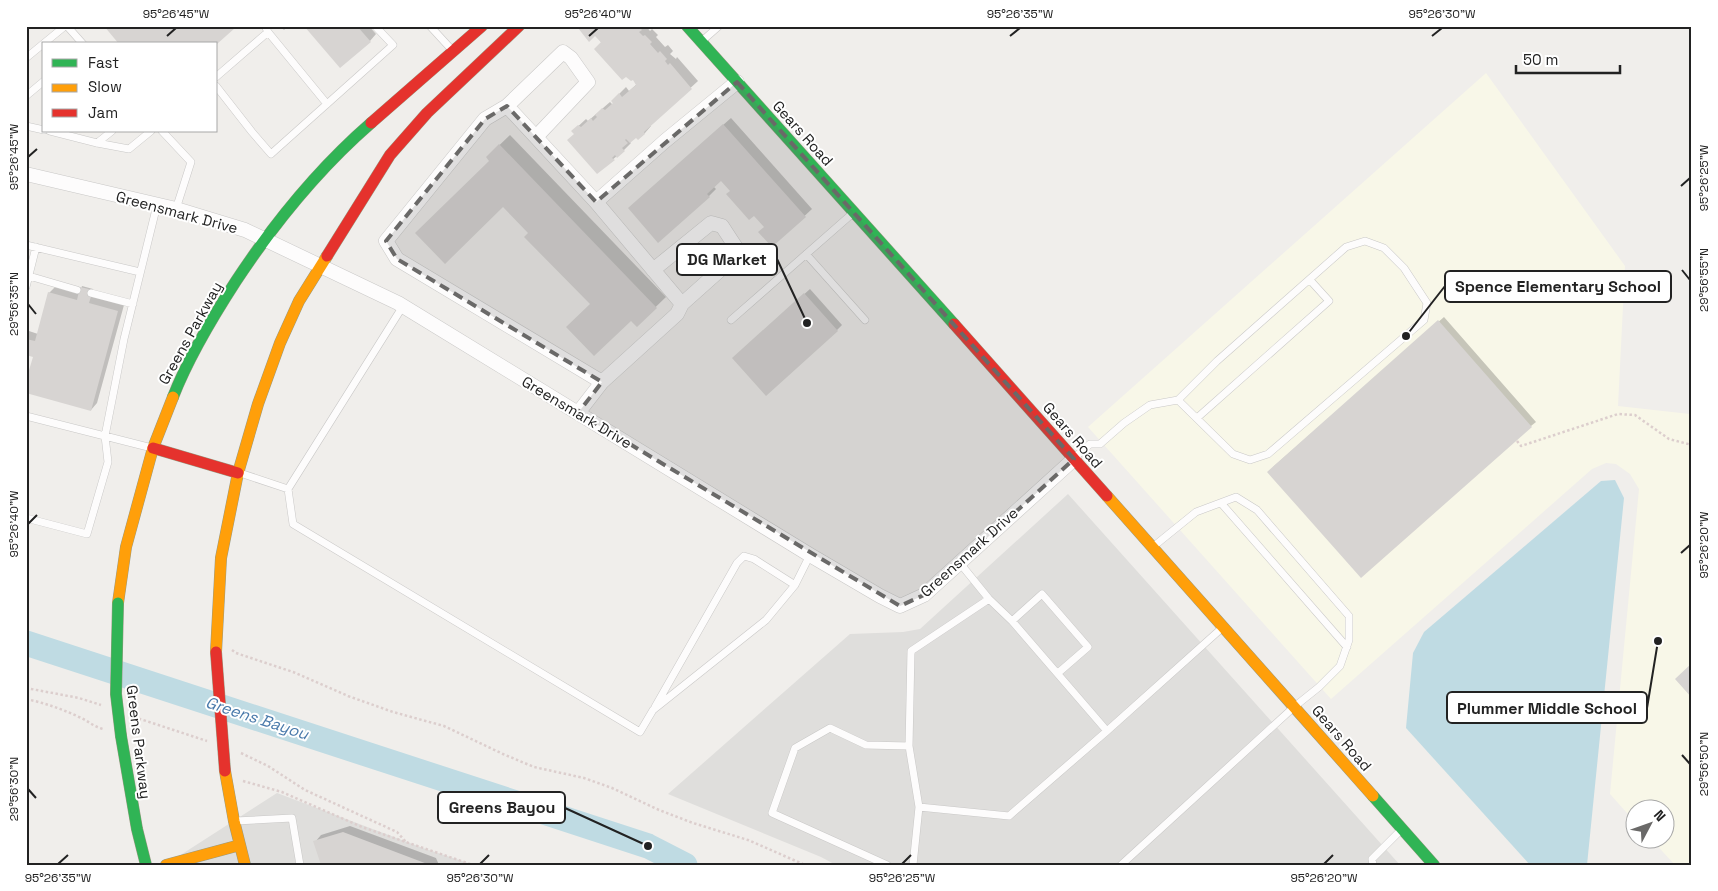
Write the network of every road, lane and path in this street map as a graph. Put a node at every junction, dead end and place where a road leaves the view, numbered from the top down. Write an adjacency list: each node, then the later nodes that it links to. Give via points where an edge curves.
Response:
1 (66, 26): 9 (lane); 10 (lane)
2 (375, 26): 20 (lane, via 393,45)
3 (430, 26): 14 (lane)
4 (482, 26): 14 (street, Greens Parkway)
5 (520, 26): 14 (street, Greens Parkway)
6 (688, 26): 11 (street, Gears Road)
7 (719, 26): 11 (lane)
8 (266, 29): 15 (lane); 20 (lane)
9 (46, 42)
10 (81, 42)
11 (701, 42): 16 (street, Gears Road)
12 (42, 45): 13 (lane)
13 (26, 58)
14 (462, 61): 35 (street, Greens Parkway, via 363,130 302,191); 39 (street, Greens Parkway, via 427,113 390,155)
15 (218, 76)
16 (737, 82): 31 (street); 34 (street, Gears Road)
17 (42, 83): 19 (lane)
18 (218, 89): 20 (lane, via 271,154)
19 (26, 96)
20 (327, 104)
21 (507, 106): 28 (street); 28 (street, via 563,52 571,58 588,82); 52 (street, via 485,120 386,241 397,259)
22 (26, 126): 23 (lane)
23 (42, 130)
24 (60, 132): 29 (lane)
25 (111, 132): 29 (lane)
26 (150, 132): 29 (lane, via 129,149)
27 (163, 132): 33 (lane, via 191,162)
28 (536, 137): 31 (street)
29 (97, 143)
30 (26, 174): 32 (street, Greensmark Drive)
31 (596, 202): 40 (street)
32 (157, 205): 33 (street, Greensmark Drive); 41 (lane)
33 (176, 209): 35 (street, Greensmark Drive)
34 (854, 212): 38 (lane); 61 (street, Gears Road)
35 (264, 239): 39 (street, Greensmark Drive); 60 (street, Greens Parkway, via 215,313 180,379)
36 (26, 244): 37 (lane)
37 (36, 247): 41 (lane); 42 (lane)
38 (806, 254): 50 (lane); 51 (lane)
39 (320, 266): 49 (street, Greensmark Drive); 62 (street, Greens Parkway, via 299,301 280,343)
40 (653, 270): 48 (street); 48 (street, via 711,223 722,226 737,249 729,262)
41 (140, 272): 47 (lane)
42 (29, 276): 44 (lane); 45 (lane)
43 (1310, 280): 53 (lane); 56 (lane, via 1329,301); 56 (lane, via 1346,247 1365,241 1384,248 1404,268 1428,303 1424,320 1268,454 1250,460 1233,454)
44 (26, 287)
45 (77, 290)
46 (91, 293): 47 (lane)
47 (133, 304): 57 (lane)
48 (682, 304): 52 (street, via 677,314)
49 (403, 306): 54 (street, Greensmark Drive); 63 (lane)
50 (731, 320)
51 (866, 320)
52 (602, 382): 54 (street)
53 (1178, 400): 56 (lane); 61 (lane, via 1150,405 1100,444 1090,444)
54 (578, 413): 67 (street, Greensmark Drive)
55 (26, 416): 57 (lane)
56 (1197, 418)
57 (105, 436): 60 (lane); 65 (lane, via 108,462 87,534)
58 (1517, 441): 59 (path, via 1521,446 1618,414 1635,415 1669,439)
59 (1692, 445)
60 (152, 448): 62 (street); 80 (street, Greens Parkway, bridge, via 126,547 118,603 116,684)
61 (1074, 458): 66 (street, Gears Road); 68 (street, Greensmark Drive)
62 (238, 473): 63 (lane); 73 (street, Greens Parkway, via 221,558)
63 (288, 488): 78 (lane, via 293,524 640,732)
64 (1221, 503): 66 (lane, via 1196,512); 74 (lane); 74 (lane, via 1236,497 1257,510 1349,616)
65 (26, 518)
66 (1152, 547): 72 (street, Gears Road)
67 (810, 555): 68 (street, Greensmark Drive, via 900,606 924,595); 69 (lane)
68 (958, 562): 70 (lane)
69 (795, 585): 78 (lane, via 766,620); 78 (lane, via 744,556)
70 (989, 599): 71 (lane); 81 (lane, via 911,651)
71 (1012, 621): 75 (lane); 75 (lane, via 1042,594 1088,646)
72 (1223, 626): 77 (street, Gears Road); 79 (lane)
73 (216, 639): 82 (street, Greens Parkway, bridge); 92 (path, via 236,654 293,672 393,712 444,726 534,767 612,788 659,810 748,840)
74 (1347, 647): 77 (lane, via 1340,666)
75 (1058, 673): 79 (lane)
76 (26, 699): 80 (path, via 64,710 98,728)
77 (1294, 707): 85 (street, Gears Road); 95 (lane)
78 (653, 710)
79 (1107, 731): 83 (lane, via 1009,816)
80 (121, 733): 88 (street, Greens Parkway, via 136,829)
81 (909, 746): 83 (lane); 93 (lane, via 866,745 830,728 795,748 772,813)
82 (226, 775): 84 (street, Greens Parkway); 91 (path, via 282,792 362,827)
83 (919, 807): 94 (lane)
84 (234, 821): 86 (street, Greens Parkway); 87 (lane, via 292,818)
85 (1402, 829): 96 (lane, via 1372,859); 97 (street, Gears Road)
86 (240, 845): 89 (street); 90 (street, Greens Parkway)
87 (298, 864)
88 (146, 865)
89 (166, 865)
90 (244, 865)
91 (473, 865)
92 (804, 865)
93 (887, 865)
94 (913, 865)
95 (1120, 865)
96 (1373, 865)
97 (1434, 865)

